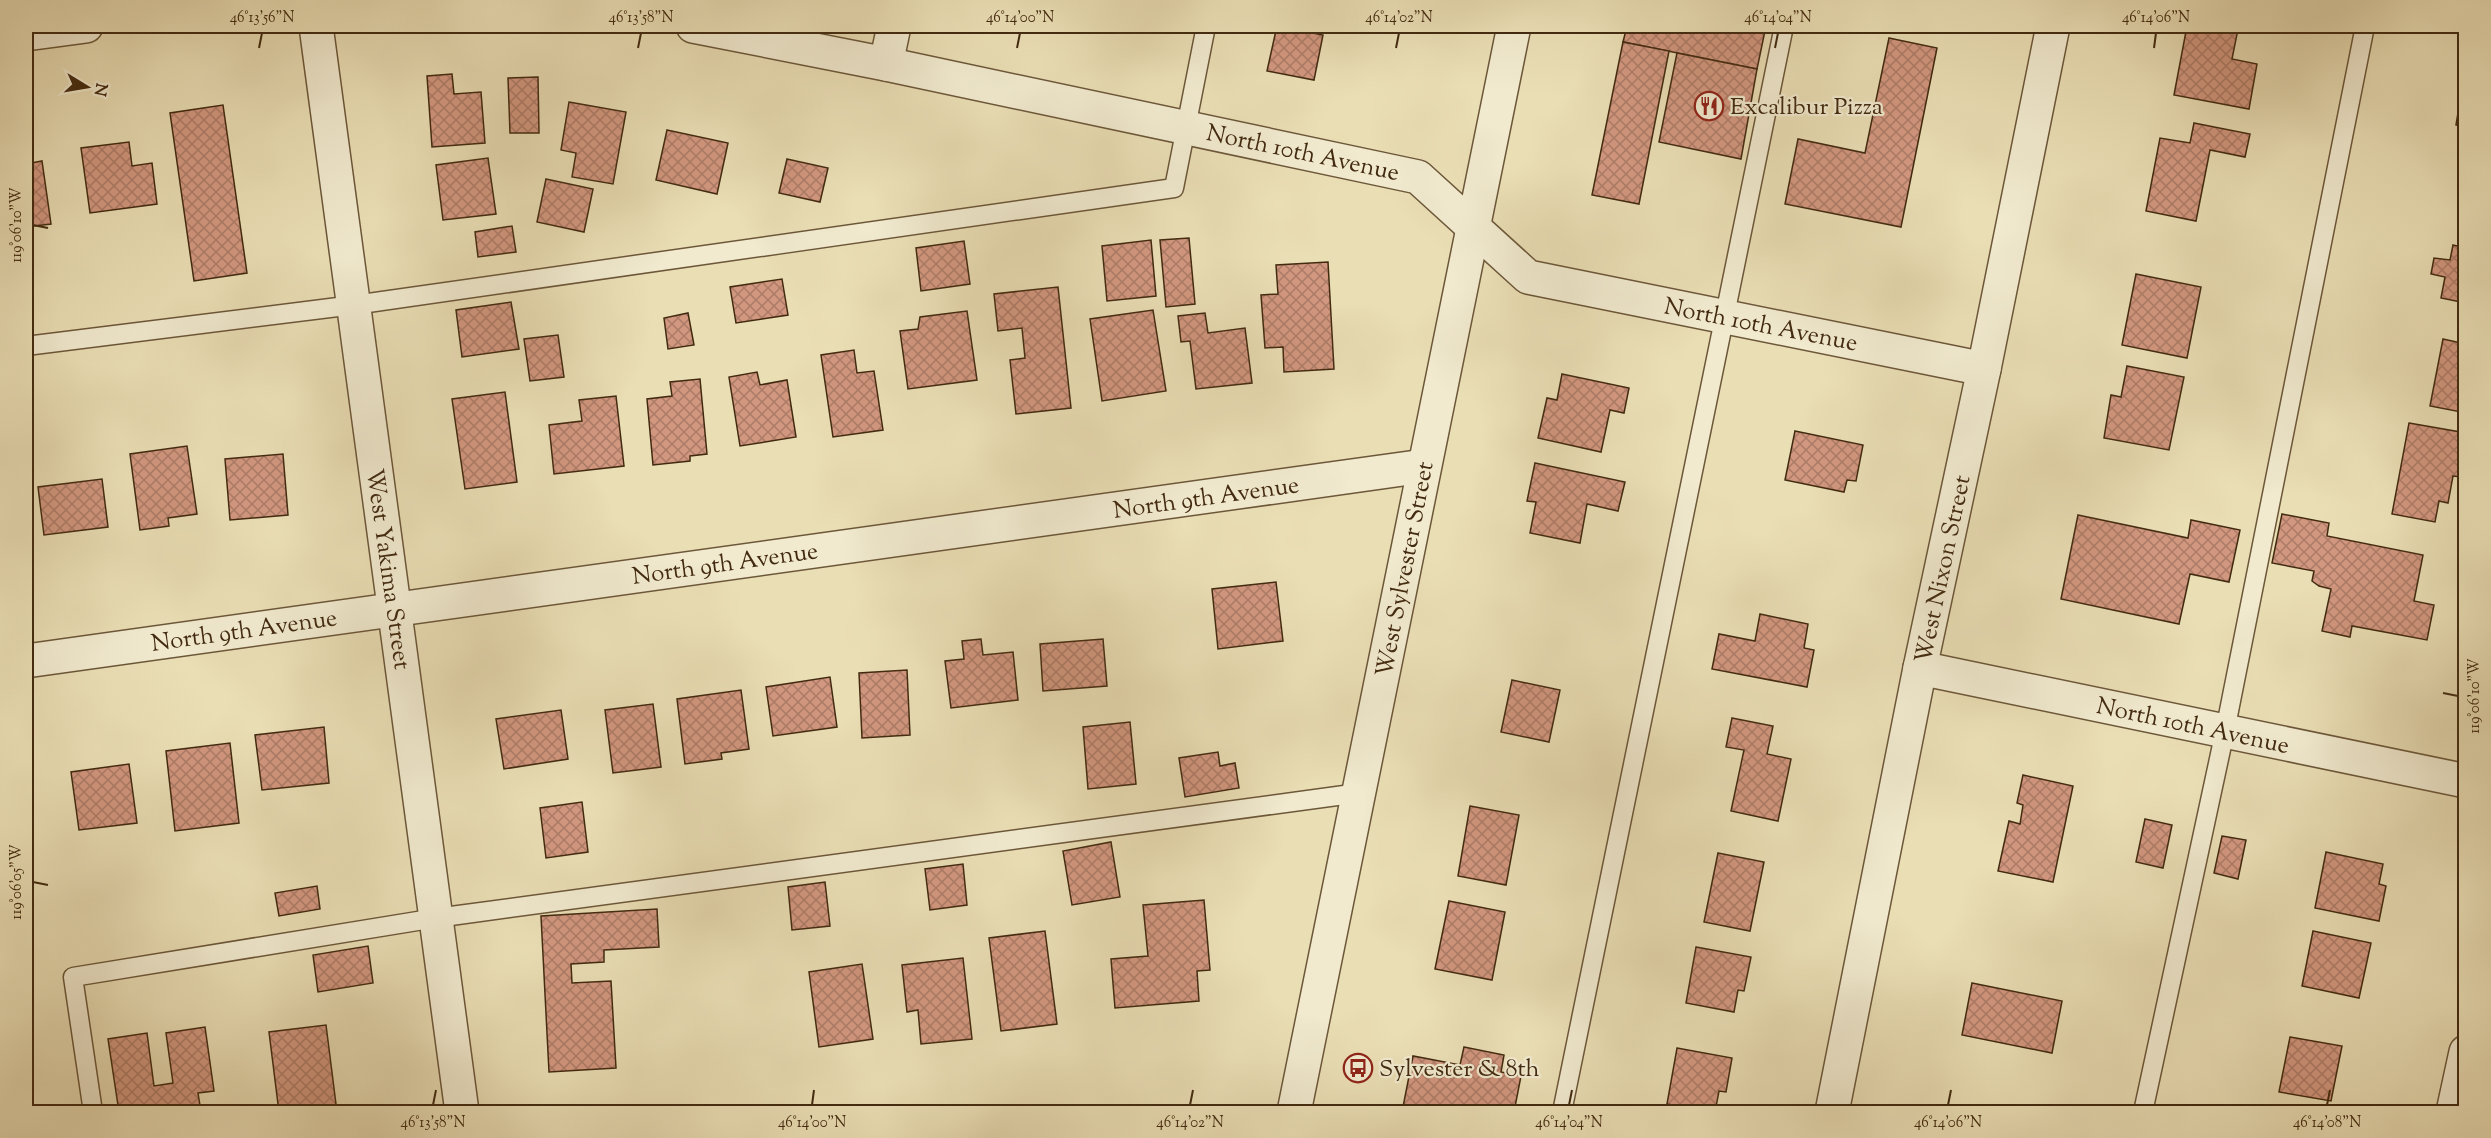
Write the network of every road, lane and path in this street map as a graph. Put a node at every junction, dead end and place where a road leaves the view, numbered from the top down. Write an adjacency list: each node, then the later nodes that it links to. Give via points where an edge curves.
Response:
1 (86, 26): 10 (street)
2 (316, 26): 14 (street, West Yakima Street)
3 (693, 26): 11 (street, North 10th Avenue)
4 (894, 26): 11 (street)
5 (1206, 26): 12 (lane)
6 (1514, 26): 13 (street, West Sylvester Street)
7 (1784, 26): 15 (lane)
8 (2054, 26): 17 (street, West Nixon Street)
9 (2365, 26): 22 (lane)
10 (26, 34)
11 (886, 64): 12 (street, North 10th Avenue)
12 (1186, 128): 13 (street, North 10th Avenue, via 1418,177); 14 (lane, via 1174,188)
13 (1474, 228): 15 (street, North 10th Avenue, via 1528,277); 18 (street, West Sylvester Street)
14 (354, 305): 16 (lane); 19 (street, West Yakima Street)
15 (1724, 316): 17 (street, North 10th Avenue); 30 (lane)
16 (26, 346)
17 (1984, 369): 21 (street, West Nixon Street)
18 (1424, 466): 19 (street, North 9th Avenue); 24 (street, West Sylvester Street)
19 (395, 609): 20 (street, North 9th Avenue); 25 (street, West Yakima Street)
20 (26, 661)
21 (1920, 668): 22 (street, North 10th Avenue); 31 (street, West Nixon Street)
22 (2224, 731): 23 (street, North 10th Avenue); 32 (lane)
23 (2466, 781)
24 (1359, 793): 25 (lane); 29 (street, West Sylvester Street)
25 (436, 918): 27 (lane, via 73,977); 28 (street, West Yakima Street)
26 (2466, 1052): 33 (street)
27 (93, 1113)
28 (462, 1113)
29 (1294, 1113)
30 (1562, 1113)
31 (1832, 1113)
32 (2143, 1113)
33 (2453, 1113)

